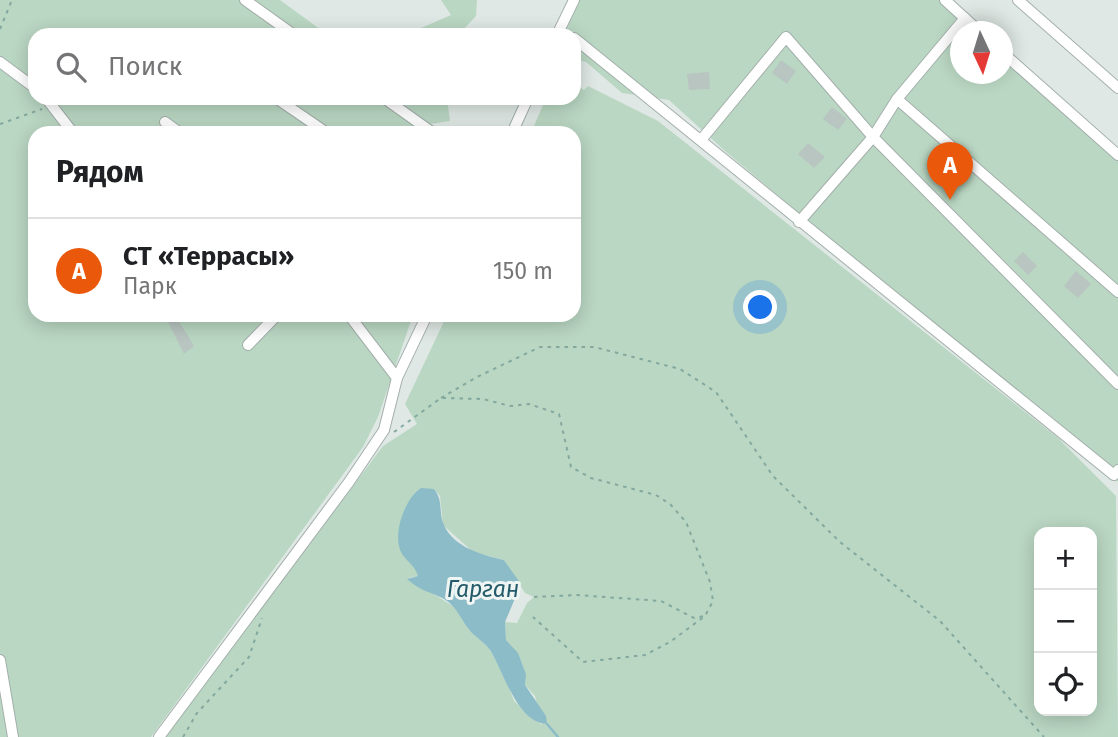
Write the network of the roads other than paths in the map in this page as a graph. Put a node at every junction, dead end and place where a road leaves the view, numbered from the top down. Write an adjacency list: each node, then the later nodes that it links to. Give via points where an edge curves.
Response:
1 (245, 0): 7 (street)
2 (574, 0): 8 (street)
3 (945, 0): 5 (street)
4 (1018, 0): 13 (street)
5 (965, 18): 6 (street); 14 (street)
6 (968, 21)
7 (284, 28)
8 (560, 28)
9 (581, 43): 26 (street)
10 (1013, 61): 27 (street)
11 (0, 62): 12 (street)
12 (28, 83)
13 (1118, 88)
14 (897, 99): 25 (street); 29 (street)
15 (51, 105): 20 (street)
16 (286, 105): 22 (street)
17 (394, 105): 23 (street)
18 (525, 105): 24 (street)
19 (165, 122): 21 (street)
20 (68, 126)
21 (170, 126)
22 (317, 126)
23 (423, 126)
24 (515, 126)
25 (873, 137): 26 (street, via 786,37); 28 (street); 35 (street)
26 (701, 140): 28 (street)
27 (1118, 155)
28 (799, 222): 36 (street, via 1114,475)
29 (1118, 292)
30 (270, 322): 33 (street)
31 (354, 322): 34 (street)
32 (423, 322): 34 (street)
33 (248, 345)
34 (397, 378): 39 (street, via 384,430)
35 (1118, 384)
36 (1118, 470)
37 (0, 660): 38 (street)
38 (13, 737)
39 (159, 737)

